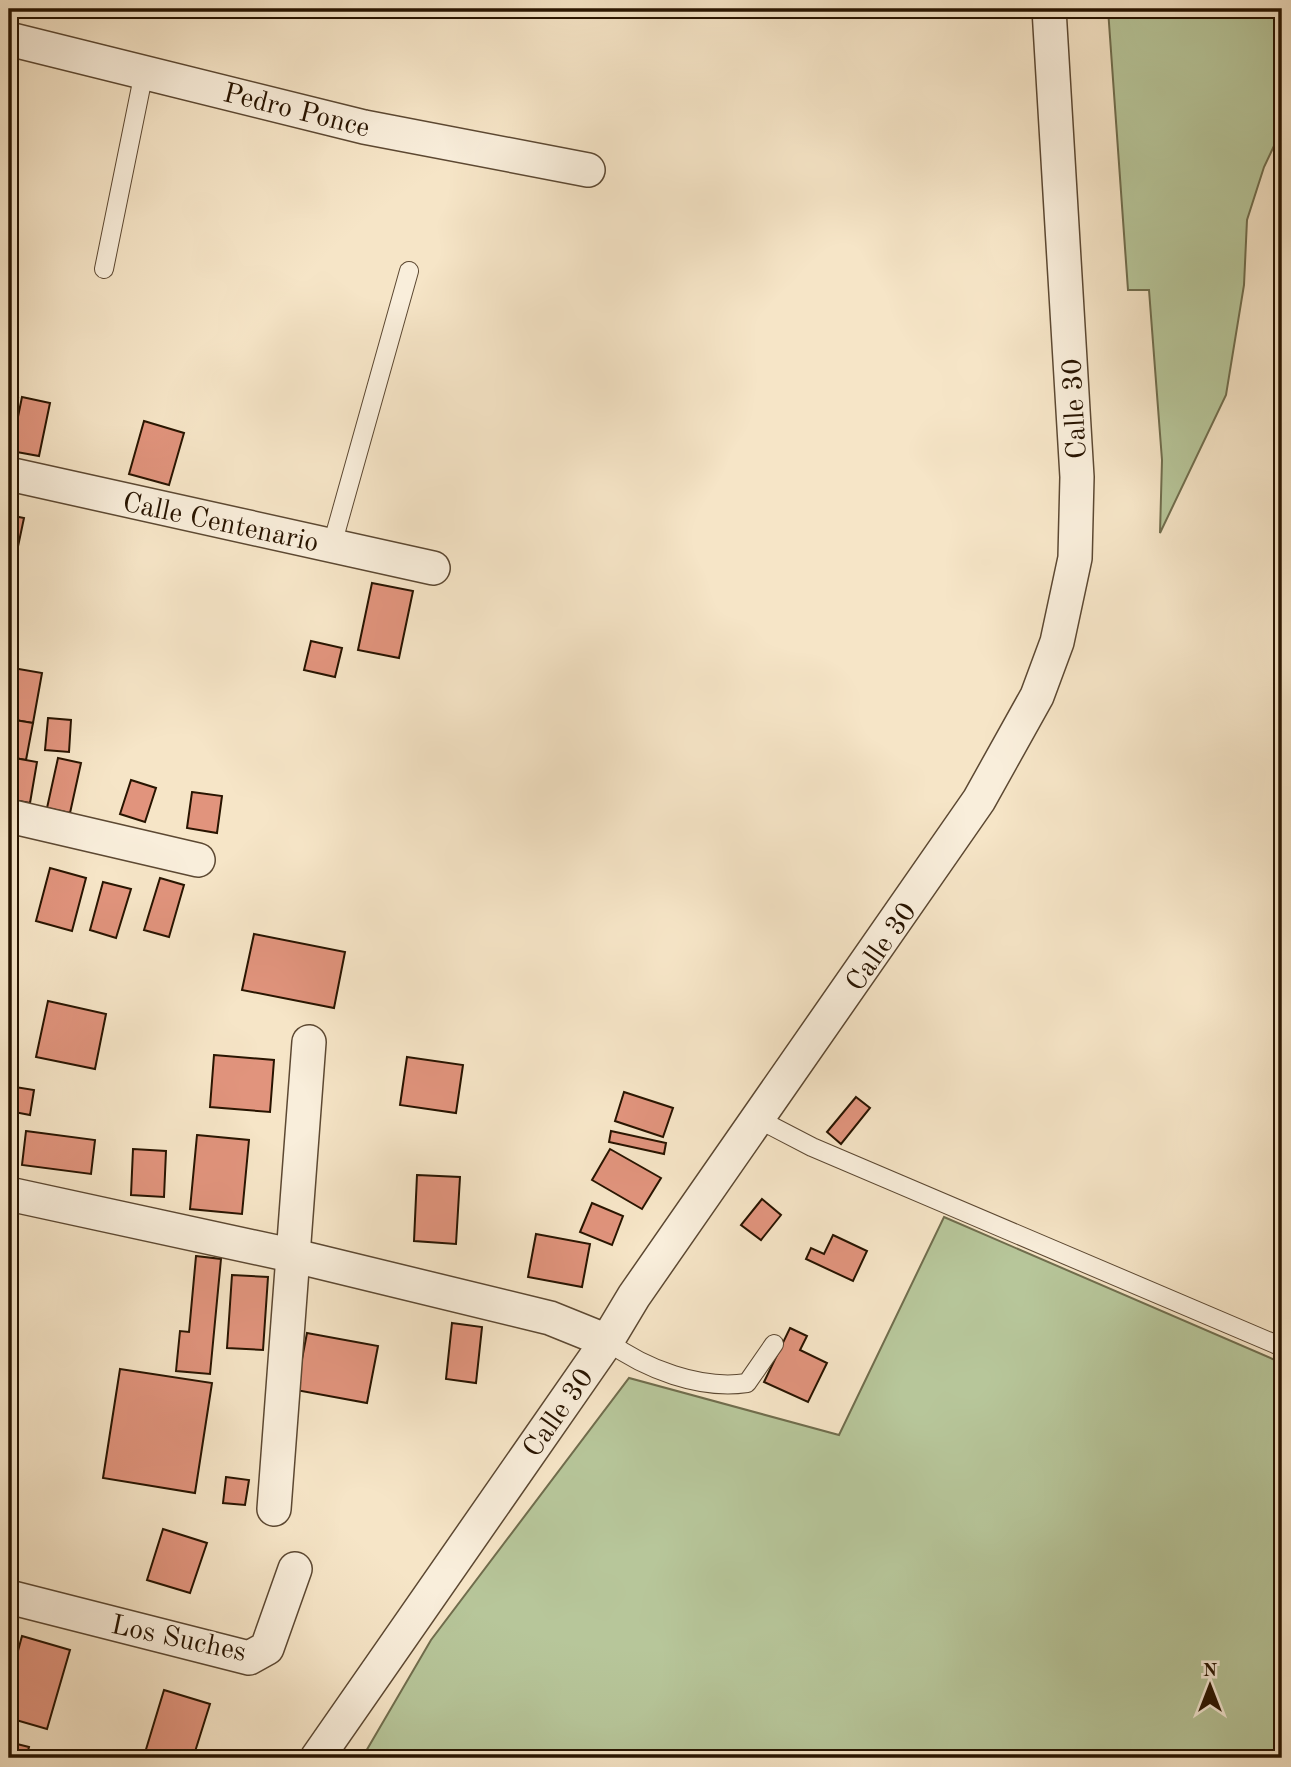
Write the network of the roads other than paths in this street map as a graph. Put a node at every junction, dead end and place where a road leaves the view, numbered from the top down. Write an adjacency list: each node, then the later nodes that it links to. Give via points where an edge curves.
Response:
1 (1049, 9): 13 (street, Calle 30, via 1077,477 1075,558 1057,642 1037,696 979,800)
2 (9, 38): 3 (street, Pedro Ponce)
3 (144, 72): 4 (street, Pedro Ponce, via 365,127); 5 (lane)
4 (588, 170)
5 (104, 269)
6 (409, 271): 8 (lane)
7 (9, 474): 8 (street, Calle Centenario)
8 (332, 545): 9 (street, Calle Centenario)
9 (433, 568)
10 (9, 816): 11 (street)
11 (198, 860)
12 (309, 1042): 15 (street)
13 (761, 1121): 17 (lane); 18 (street, Calle 30, via 634,1296)
14 (9, 1194): 15 (street)
15 (295, 1256): 18 (street, via 550,1318); 19 (street)
16 (774, 1344): 18 (lane, via 747,1383 723,1387 681,1377)
17 (1282, 1347)
18 (618, 1348): 22 (street, Calle 30)
19 (274, 1509)
20 (295, 1569): 21 (street, Los Suches, via 267,1647 248,1658)
21 (9, 1597)
22 (317, 1758)

